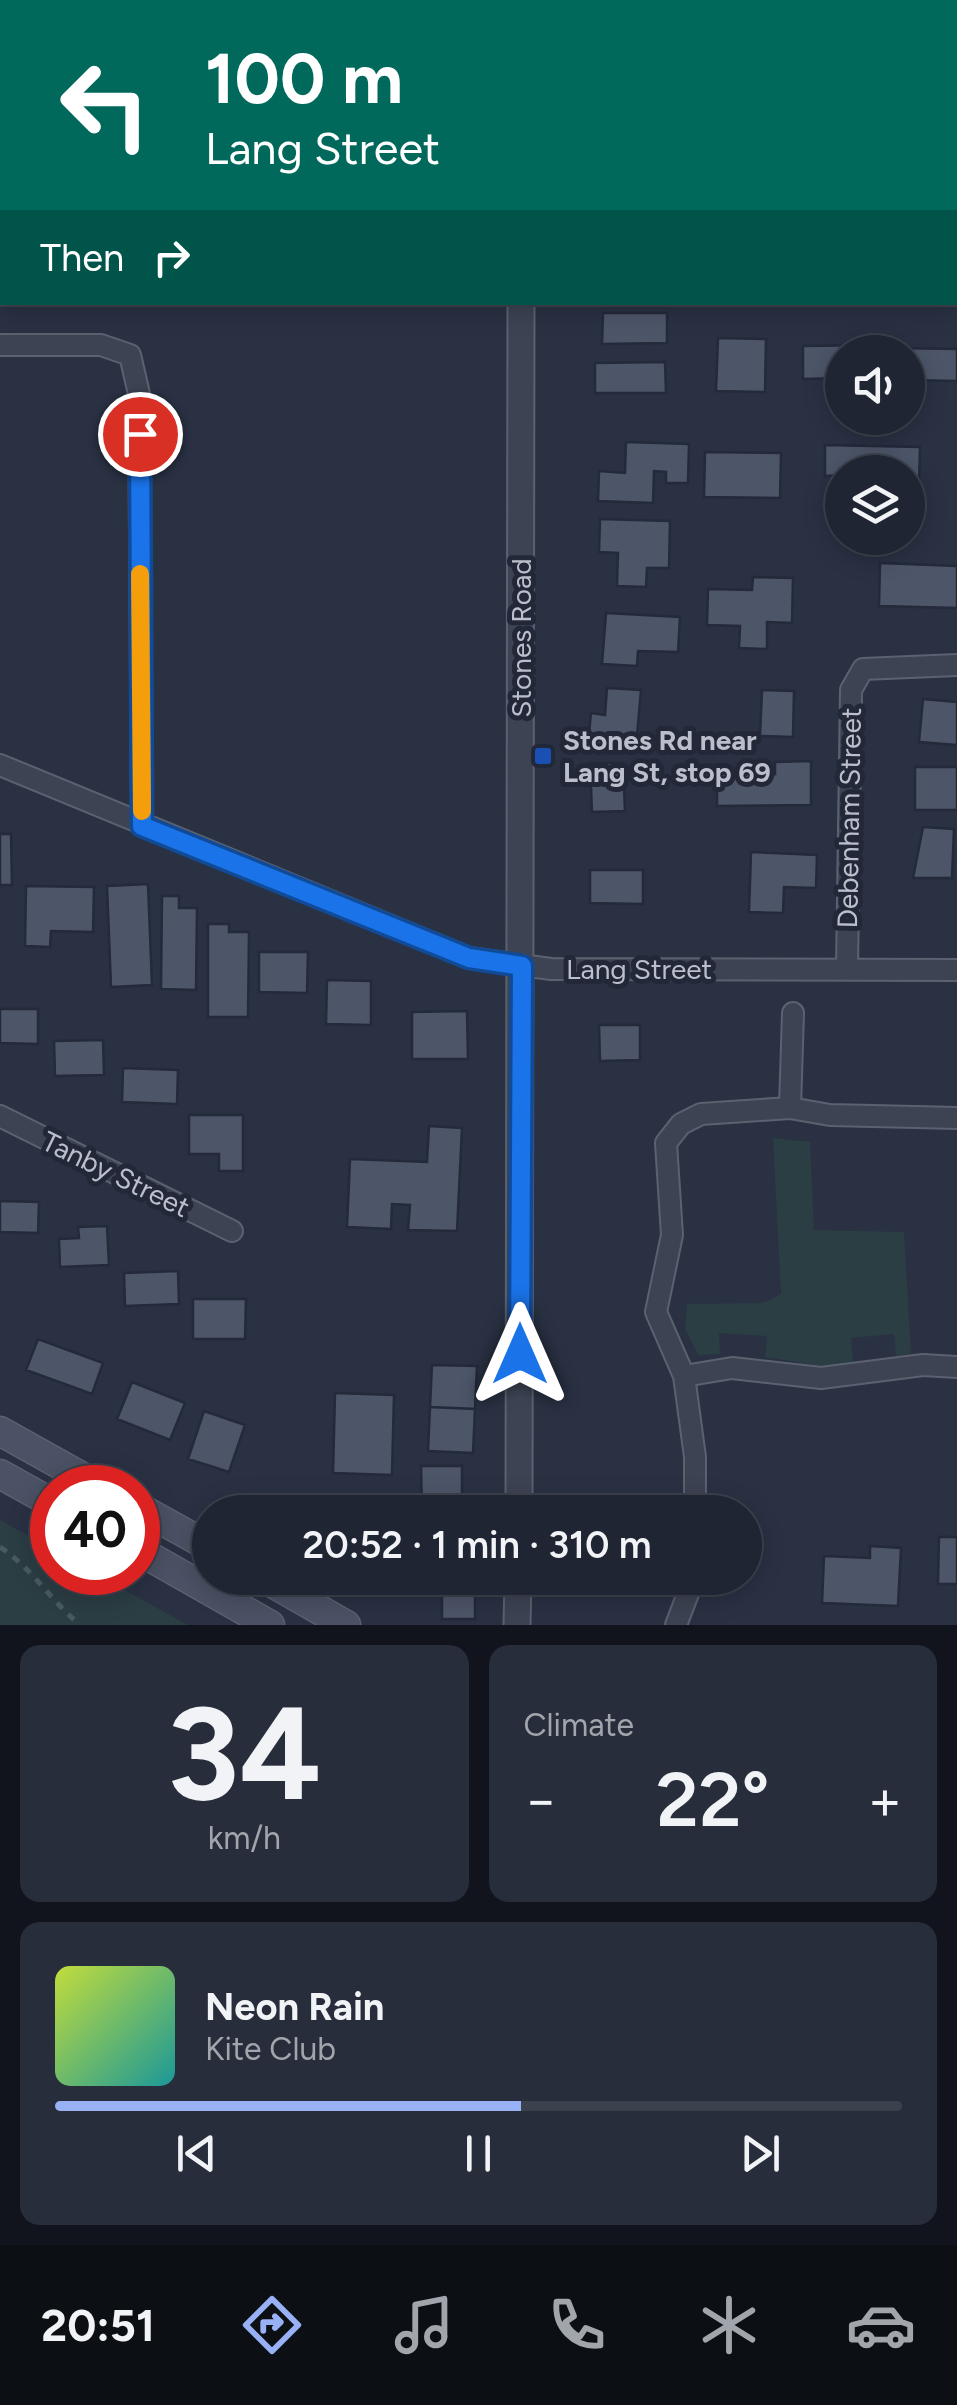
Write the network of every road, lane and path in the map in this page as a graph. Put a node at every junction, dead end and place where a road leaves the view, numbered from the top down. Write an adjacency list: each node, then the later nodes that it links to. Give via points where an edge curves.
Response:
1 (521, 305): 6 (street, Stones Road)
2 (0, 345): 5 (street, via 101,345 130,355 139,394)
3 (957, 665): 7 (street, Debenham Street, via 863,669 851,690)
4 (0, 765): 5 (street, Lang Street)
5 (142, 826): 6 (street, Lang Street, via 469,958)
6 (522, 966): 7 (street, Lang Street); 20 (street, Stones Road)
7 (846, 969): 8 (street, Lang Street)
8 (957, 970)
9 (793, 1013): 10 (street)
10 (790, 1108): 12 (street); 15 (street, via 700,1114 680,1124 666,1144 672,1235 656,1312)
11 (0, 1116): 13 (street, Tanby Street)
12 (957, 1118)
13 (232, 1231)
14 (957, 1367): 15 (street, via 821,1378 732,1368)
15 (684, 1376): 21 (street)
16 (0, 1431): 17 (main road)
17 (61, 1465)
18 (0, 1474): 19 (main road)
19 (30, 1491)
20 (520, 1495)
21 (695, 1495)
22 (160, 1519): 23 (main road)
23 (192, 1537)
24 (0, 1548): 29 (path, via 37,1576)
25 (160, 1562): 30 (main road)
26 (294, 1595): 31 (main road)
27 (518, 1595): 32 (street)
28 (687, 1595): 33 (street)
29 (80, 1625)
30 (270, 1625)
31 (346, 1625)
32 (517, 1625)
33 (676, 1625)

